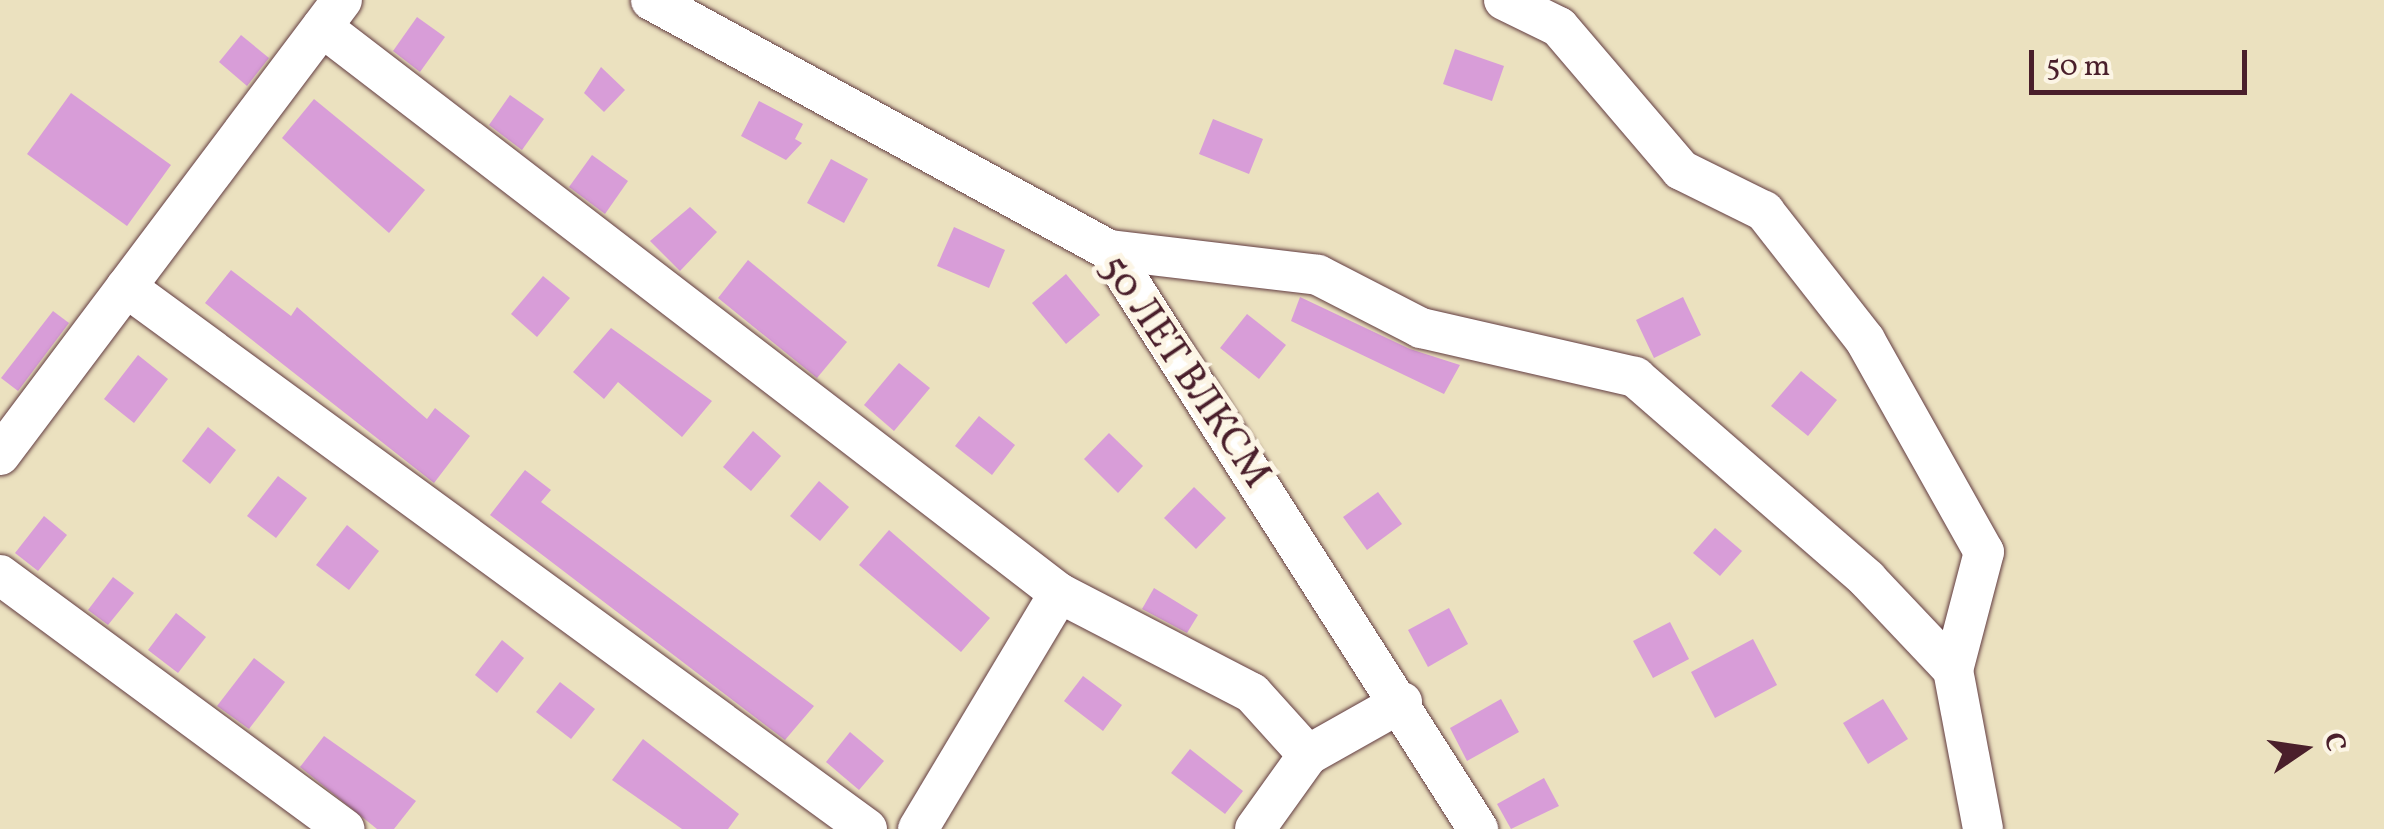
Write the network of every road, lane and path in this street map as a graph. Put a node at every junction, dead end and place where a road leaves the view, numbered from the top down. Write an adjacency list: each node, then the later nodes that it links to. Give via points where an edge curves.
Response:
1 (650, 0): 4 (street, 50 ЛЕТ ВЛКСМ)
2 (1504, 0): 9 (street, via 1559,27 1681,170 1764,211 1865,340 1984,552)
3 (332, 13): 5 (street); 8 (street)
4 (1109, 250): 9 (street, via 1318,274 1421,328 1635,377 1867,579); 10 (street, 50 ЛЕТ ВЛКСМ)
5 (126, 287): 6 (street); 14 (street)
6 (0, 454)
7 (0, 575): 13 (street)
8 (1058, 593): 11 (street, via 1252,693); 12 (street)
9 (1953, 670): 17 (street)
10 (1402, 702): 11 (street); 16 (street, 50 ЛЕТ ВЛКСМ)
11 (1308, 755): 15 (street)
12 (928, 825)
13 (344, 829)
14 (867, 829)
15 (1255, 829)
16 (1478, 829)
17 (1984, 829)

